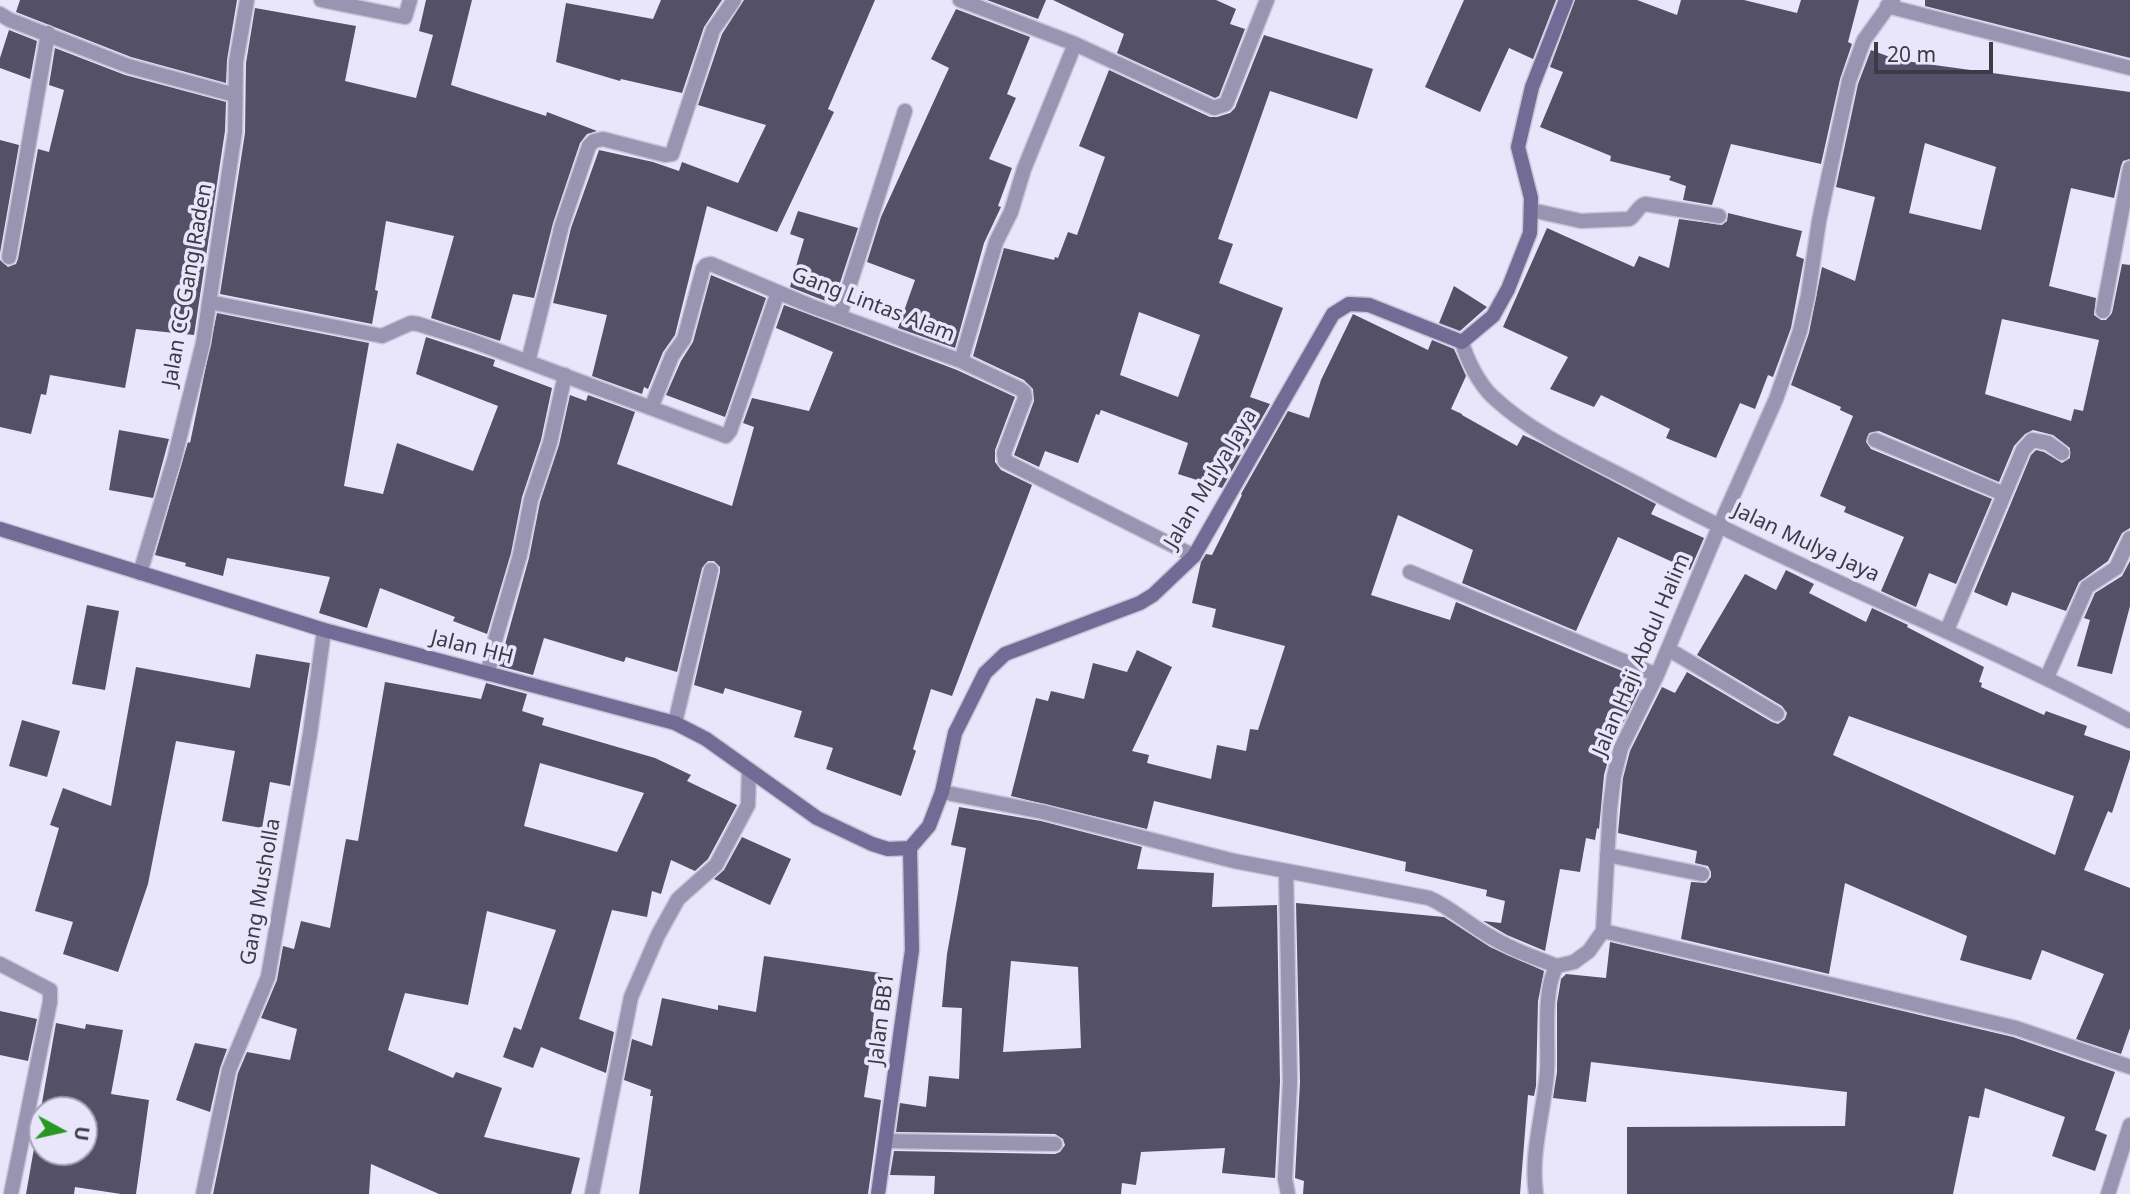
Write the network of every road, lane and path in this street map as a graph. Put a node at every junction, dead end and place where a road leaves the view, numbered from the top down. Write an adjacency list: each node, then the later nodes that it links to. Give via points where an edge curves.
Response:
1 (247, 0): 13 (street, Jalan CC Gang Raden)
2 (321, 0): 3 (street, via 405,17)
3 (410, 0)
4 (733, 0): 25 (street, via 713,30 672,154 603,139 589,146 562,225)
5 (960, 0): 11 (street)
6 (1267, 0): 11 (street, via 1226,104 1214,108)
7 (1566, 0): 16 (street, via 1532,87 1518,147)
8 (1890, 3): 12 (street); 31 (street, Jalan Haji Abdul Halim, via 1864,40 1849,81 1800,331 1776,399)
9 (0, 14): 10 (street)
10 (48, 33): 13 (street, via 128,66); 18 (street)
11 (1075, 44): 24 (street, via 996,242)
12 (2130, 68)
13 (235, 95): 20 (street, Jalan CC Gang Raden, via 235,132)
14 (905, 111): 22 (street)
15 (2129, 177): 21 (street)
16 (1531, 210): 17 (street, via 1581,221 1629,219 1645,204); 23 (street, via 1530,233 1508,289 1493,316)
17 (1719, 216)
18 (9, 257)
19 (778, 292): 22 (street, Gang Lintas Alam); 27 (street, Gang Lintas Alam, via 706,265 684,339 672,356); 27 (street, via 726,436)
20 (209, 302): 25 (street, via 382,336 411,323); 37 (street, Jalan CC Gang Raden, via 178,447)
21 (2103, 311)
22 (840, 316): 24 (street, Gang Lintas Alam)
23 (1462, 342): 31 (street, Jalan Mulya Jaya, via 1491,395 1532,428); 34 (street, Jalan Mulya Jaya, via 1368,305 1349,304 1333,314)
24 (961, 361): 34 (street, Gang Lintas Alam, via 1024,392 1005,461)
25 (528, 362): 26 (street)
26 (565, 375): 27 (street); 41 (street)
27 (652, 408)
28 (1875, 440): 30 (street)
29 (2062, 453): 30 (street, via 2048,443 2032,440)
30 (2004, 494): 39 (street)
31 (1719, 527): 39 (street, Jalan Mulya Jaya); 40 (street, Jalan Haji Abdul Halim)
32 (0, 529): 37 (street, Jalan HH)
33 (2130, 538): 43 (street, via 2116,568 2087,587)
34 (1194, 556): 48 (street, Jalan Mulya Jaya, via 1140,603 1004,654 985,673 955,733)
35 (711, 570): 46 (street)
36 (1410, 572): 42 (street)
37 (140, 573): 38 (street, Jalan HH)
38 (324, 630): 41 (street, Jalan HH); 61 (street, Gang Musholla, via 268,977 229,1070)
39 (1947, 630): 43 (street, Jalan Mulya Jaya)
40 (1668, 649): 42 (street, Jalan Haji Abdul Halim); 44 (street)
41 (488, 674): 46 (street, Jalan HH)
42 (1657, 675): 50 (street, Jalan Haji Abdul Halim, via 1621,748)
43 (2047, 677): 45 (street, Jalan Mulya Jaya)
44 (1777, 714)
45 (2130, 721)
46 (675, 723): 47 (street, Jalan HH)
47 (750, 769): 49 (street, Jalan HH, via 817,818 846,833 888,849); 62 (street, via 748,805 716,865 678,899 631,997)
48 (942, 792): 49 (street, Jalan Mulya Jaya, via 929,826); 51 (street)
49 (911, 848): 58 (street, Jalan BB1, via 912,950)
50 (1607, 855): 52 (street); 53 (street, Jalan Haji Abdul Halim)
51 (1286, 871): 55 (street, via 1429,898 1488,936); 64 (street)
52 (1702, 874)
53 (1603, 931): 55 (street, via 1589,951); 56 (street, via 2016,1028)
54 (0, 964): 60 (street, via 50,990)
55 (1558, 966): 65 (street, via 1550,983)
56 (2130, 1067)
57 (2130, 1125): 66 (street)
58 (886, 1141): 59 (street); 63 (street, Jalan BB1)
59 (1055, 1144)
60 (11, 1194)
61 (203, 1194)
62 (592, 1194)
63 (878, 1194)
64 (1287, 1194)
65 (1536, 1194)
66 (2108, 1194)

